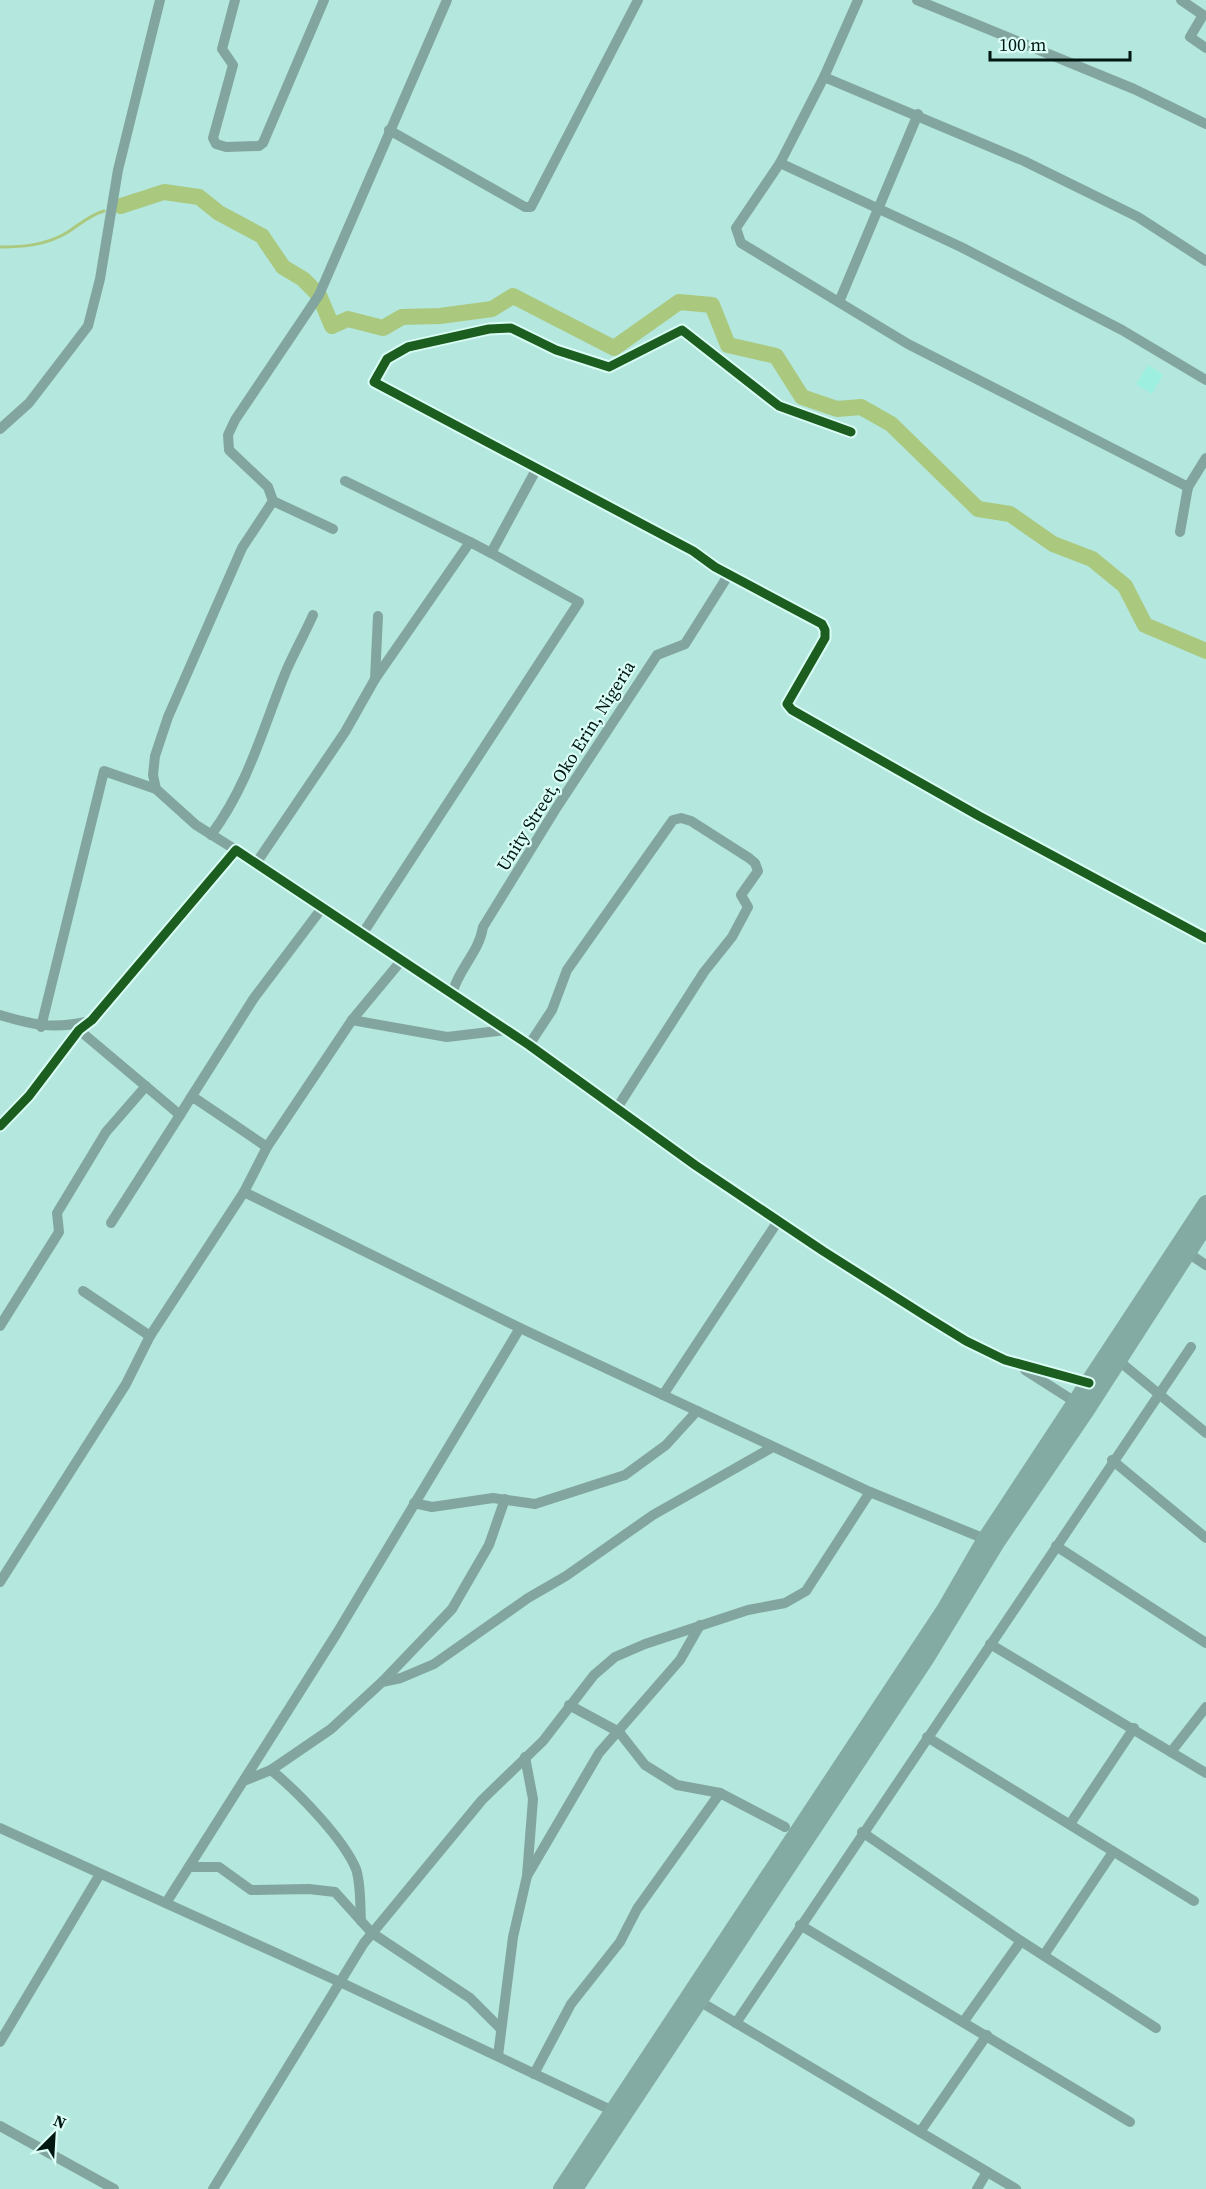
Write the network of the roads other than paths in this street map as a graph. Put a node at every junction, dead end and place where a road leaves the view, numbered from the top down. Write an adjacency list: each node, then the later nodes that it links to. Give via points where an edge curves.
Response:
1 (160, 0): 19 (street, via 118,170 88,326 29,402)
2 (235, 0): 3 (street, via 222,49 233,64 213,138 216,144 226,147 263,143)
3 (324, 0)
4 (447, 0): 13 (street)
5 (638, 0): 13 (street, via 531,207)
6 (858, 0): 10 (street)
7 (917, 0): 12 (street, via 1134,89)
8 (1181, 0): 9 (street, via 1203,15 1190,37)
9 (1206, 48)
10 (824, 77): 11 (street); 14 (street)
11 (918, 114): 15 (street); 16 (street, via 1137,217)
12 (1206, 124)
13 (389, 130): 25 (street, via 321,290 228,435 229,450 268,487)
14 (780, 163): 15 (street); 17 (street, via 736,228 738,237 746,248)
15 (878, 209): 17 (street); 18 (street, via 1122,330)
16 (1206, 261)
17 (839, 302): 24 (street, via 918,349)
18 (1206, 380)
19 (0, 429)
20 (851, 432): 22 (street, via 779,406 682,330 609,367 556,350 510,328 408,347 387,359 374,382)
21 (1206, 458): 24 (street)
22 (537, 468): 29 (street); 30 (street)
23 (345, 481): 28 (street)
24 (1188, 487): 27 (street)
25 (273, 501): 26 (street); 34 (street, via 242,548 168,717 155,756)
26 (333, 529)
27 (1180, 532)
28 (470, 542): 29 (street); 33 (street)
29 (491, 553): 39 (street, via 579,602)
30 (729, 574): 40 (street, via 810,617 825,630 825,638 787,704 792,710); 42 (street, Unity Street, Oko Erin, Nigeria, via 685,644 657,656 557,807 483,927 481,944)
31 (313, 615): 35 (street, via 287,669 248,774 231,809)
32 (378, 616): 33 (street)
33 (375, 679): 37 (street, via 345,732)
34 (156, 789): 35 (street); 46 (street, via 104,771)
35 (211, 835): 36 (street)
36 (236, 850): 37 (street); 44 (street)
37 (257, 862): 38 (street)
38 (322, 908): 39 (street); 51 (street, via 254,998)
39 (363, 933): 41 (street)
40 (1206, 938)
41 (401, 961): 42 (street); 45 (street)
42 (452, 994): 48 (street)
43 (0, 1015): 46 (street)
44 (92, 1020): 46 (street, via 65,1027); 47 (street)
45 (352, 1020): 48 (street, via 447,1037); 55 (street)
46 (41, 1027)
47 (79, 1030): 50 (street); 54 (street, via 29,1096)
48 (506, 1030): 49 (street)
49 (529, 1045): 52 (street); 52 (street, via 552,1010 567,970 673,820 691,821 749,858 758,871 741,895 748,907)
50 (146, 1086): 53 (street); 64 (street, via 106,1132 57,1213 59,1232)
51 (190, 1100): 53 (street); 55 (street, via 196,1099)
52 (617, 1108): 58 (street)
53 (180, 1114): 59 (street)
54 (0, 1126)
55 (267, 1147): 56 (street)
56 (244, 1192): 65 (street); 66 (street)
57 (1206, 1203): 70 (main road)
58 (778, 1221): 69 (street, via 966,1341); 72 (street)
59 (111, 1223)
60 (1206, 1225): 61 (main road)
61 (1188, 1253): 62 (street); 68 (main road)
62 (1206, 1265)
63 (83, 1291): 66 (street)
64 (0, 1326)
65 (520, 1328): 72 (street); 80 (street)
66 (150, 1335): 84 (street, via 126,1384)
67 (1191, 1347): 71 (street)
68 (1119, 1361): 71 (street); 73 (main road)
69 (1020, 1366): 70 (street); 73 (street)
70 (1089, 1383): 73 (main road)
71 (1160, 1392): 75 (street); 77 (street)
72 (663, 1395): 74 (street)
73 (1082, 1407): 82 (main road)
74 (696, 1411): 76 (street); 79 (street, via 666,1445 625,1475 536,1504)
75 (1206, 1433)
76 (773, 1447): 78 (street); 88 (street, via 653,1515 434,1664)
77 (1113, 1460): 81 (street); 83 (street)
78 (870, 1492): 82 (street); 85 (street, via 806,1590 785,1603)
79 (505, 1499): 80 (street, via 432,1507); 88 (street, via 489,1545 452,1609)
80 (414, 1503): 98 (street)
81 (1206, 1538)
82 (991, 1541): 116 (main road, via 926,1659); 125 (main road)
83 (1056, 1546): 86 (street); 87 (street)
84 (0, 1582)
85 (700, 1625): 89 (street, via 615,1657); 92 (street, via 680,1660)
86 (1206, 1642)
87 (990, 1644): 91 (street); 93 (street)
88 (382, 1682): 96 (street, via 332,1729)
89 (569, 1705): 92 (street); 95 (street, via 543,1741)
90 (1206, 1707): 94 (street)
91 (1134, 1728): 94 (street); 100 (street)
92 (619, 1732): 99 (street, via 645,1765 677,1785); 107 (street, via 599,1753)
93 (927, 1737): 100 (street); 103 (street)
94 (1171, 1752): 97 (street)
95 (525, 1757): 107 (street, via 533,1799); 112 (street, via 482,1800)
96 (271, 1770): 98 (street); 110 (street, via 310,1806 347,1854 356,1870)
97 (1206, 1773)
98 (245, 1780): 105 (street)
99 (720, 1793): 102 (street); 124 (street, via 637,1909 620,1942 571,2004)
100 (1070, 1824): 104 (street)
101 (0, 1827): 106 (street)
102 (785, 1827)
103 (862, 1832): 111 (street); 113 (street)
104 (1113, 1852): 108 (street); 114 (street)
105 (189, 1867): 109 (street); 110 (street, via 219,1867 251,1890 335,1892)
106 (100, 1874): 109 (street); 122 (street)
107 (527, 1876): 119 (street, via 513,1937)
108 (1194, 1901)
109 (166, 1903): 115 (street)
110 (361, 1921): 112 (street)
111 (800, 1925): 117 (street); 118 (street)
112 (372, 1933): 115 (street); 119 (street, via 470,1998)
113 (1021, 1941): 114 (street); 117 (street)
114 (1044, 1955): 120 (street)
115 (340, 1982): 123 (street); 131 (street)
116 (699, 2001): 118 (street); 133 (main road)
117 (964, 2021): 121 (street)
118 (736, 2023): 128 (street)
119 (500, 2028): 123 (street)
120 (1156, 2028)
121 (987, 2035): 126 (street); 128 (street)
122 (0, 2042)
123 (498, 2056): 124 (street)
124 (534, 2074): 125 (street)
125 (613, 2111): 132 (main road)
126 (1130, 2122)
127 (0, 2126): 130 (street)
128 (920, 2132): 129 (street)
129 (987, 2172): 134 (street); 135 (street)
130 (114, 2189)
131 (213, 2189)
132 (561, 2189)
133 (575, 2189)
134 (977, 2189)
135 (1016, 2189)

